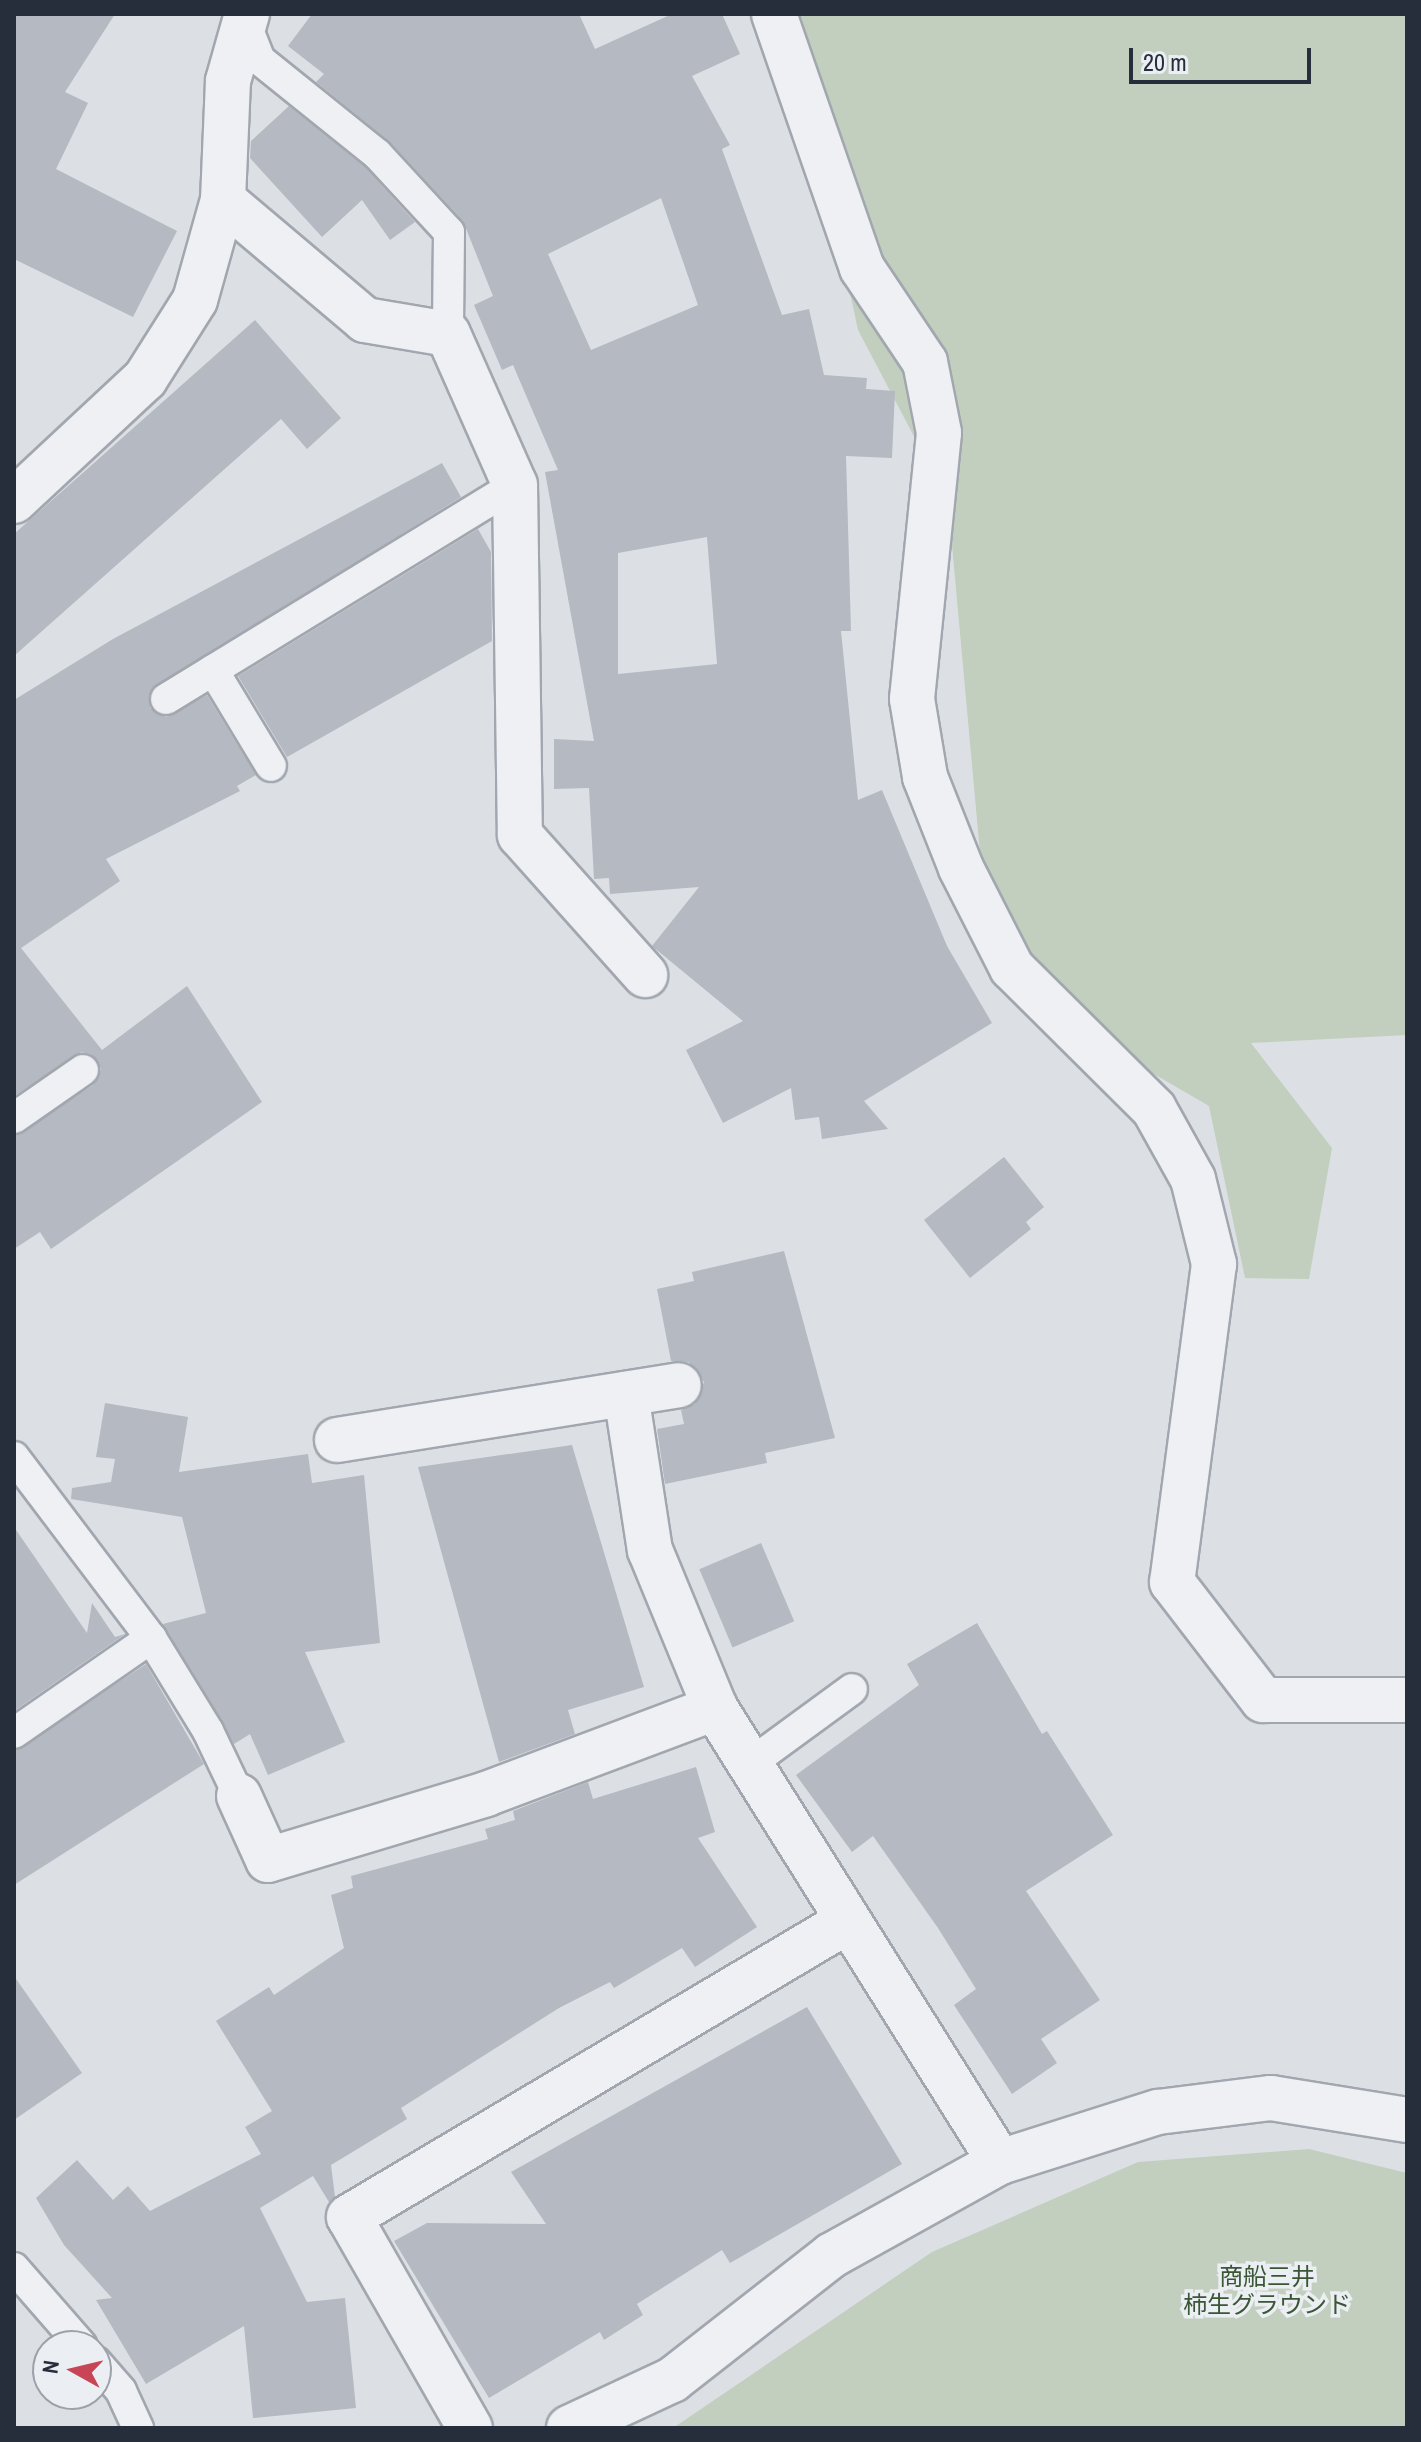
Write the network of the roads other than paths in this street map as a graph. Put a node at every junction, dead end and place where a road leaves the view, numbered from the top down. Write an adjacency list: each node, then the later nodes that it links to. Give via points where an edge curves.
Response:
1 (774, 14): 19 (street, via 862,268 925,362 939,433 912,699 925,777 961,868 1012,968 1154,1109 1193,1179 1214,1264 1172,1582 1263,1700)
2 (246, 18): 3 (street, via 228,81); 4 (lane, via 260,60 377,154 449,232)
3 (223, 200): 4 (street, via 365,320); 6 (street, via 195,300 145,379)
4 (448, 334): 5 (street)
5 (515, 485): 7 (lane); 10 (street, via 520,835)
6 (14, 501)
7 (213, 670): 8 (lane); 9 (lane)
8 (166, 699)
9 (271, 766)
10 (645, 975)
11 (83, 1070): 12 (lane)
12 (14, 1118)
13 (679, 1385): 14 (street)
14 (626, 1394): 15 (street); 20 (street, via 650,1550)
15 (337, 1440)
16 (14, 1457): 17 (lane)
17 (151, 1638): 21 (lane); 23 (lane, via 208,1731)
18 (852, 1689): 22 (lane)
19 (1407, 1700)
20 (715, 1708): 22 (street); 23 (street, via 486,1794 268,1860)
21 (14, 1733)
22 (751, 1763): 24 (street)
23 (239, 1796)
24 (848, 1921): 26 (street); 31 (street, via 349,2217)
25 (1407, 2120): 26 (street, via 1271,2098 1158,2112)
26 (1000, 2162): 32 (street, via 832,2255 672,2380)
27 (14, 2268): 28 (lane)
28 (68, 2330)
29 (112, 2381): 30 (lane)
30 (138, 2428)
31 (470, 2428)
32 (569, 2428)

